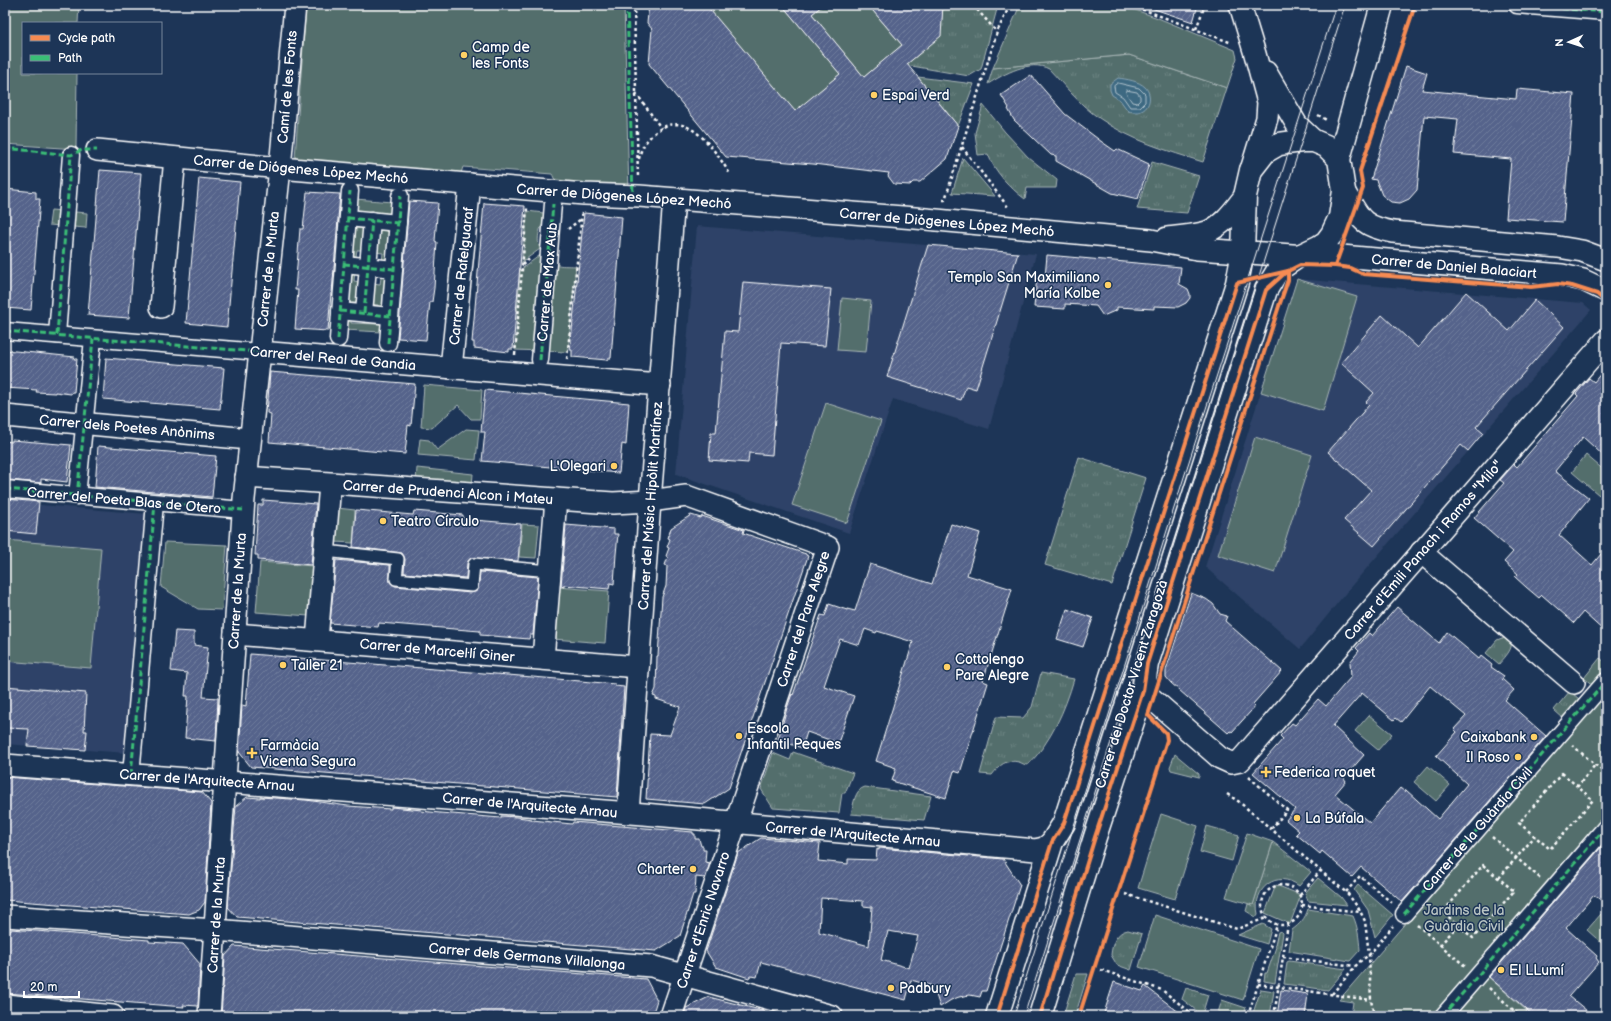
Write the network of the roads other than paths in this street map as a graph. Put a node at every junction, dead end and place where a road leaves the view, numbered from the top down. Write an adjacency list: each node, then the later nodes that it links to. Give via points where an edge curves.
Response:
1 (295, 5): 12 (street, Camí de les Fonts)
2 (1240, 5): 6 (street)
3 (1382, 5): 11 (street)
4 (1517, 5): 5 (street)
5 (1606, 12)
6 (1255, 54): 7 (street, via 1297,125); 13 (street, via 1268,102)
7 (1314, 141): 11 (street, via 1326,146); 13 (street, via 1279,144 1265,152)
8 (96, 150): 10 (street, Carrer de Diógenes López Mechó)
9 (71, 155): 37 (street)
10 (175, 158): 12 (street, Carrer de Diógenes López Mechó); 32 (street)
11 (1339, 159): 15 (street)
12 (280, 168): 14 (street, Carrer de Diógenes López Mechó); 42 (street, Carrer de la Murta)
13 (1251, 170): 18 (street)
14 (470, 184): 19 (street, Carrer de Diógenes López Mechó); 44 (street, Carrer de Rafelguaraf)
15 (1344, 190): 26 (street, via 1340,218 1332,234 1326,242); 27 (street, Carrer de Daniel Balaciart, via 1362,220 1375,229 1558,247 1582,251)
16 (350, 192): 21 (street)
17 (400, 196): 23 (street)
18 (1245, 196): 24 (street, Carrer de Diógenes López Mechó, via 1228,218 1206,232); 25 (street)
19 (674, 199): 24 (street, Carrer de Diógenes López Mechó); 45 (street, Carrer del Músic Hipòlit Martínez)
20 (553, 204): 43 (street, Carrer de Max Aub)
21 (348, 218): 22 (street); 28 (street)
22 (372, 220): 23 (street); 29 (street)
23 (398, 223): 30 (street)
24 (1151, 240): 25 (street, Carrer de Diógenes López Mechó, via 1197,249)
25 (1243, 252): 26 (street); 73 (street, Carrer del Doctor Vicent Zaragozà, via 1237,284 1067,815)
26 (1299, 256): 31 (street, Carrer de Daniel Balaciart, via 1318,254 1562,275 1583,280); 66 (street, Carrer del Doctor Vicent Zaragozà, via 1278,270 1266,290 1147,664)
27 (1606, 260)
28 (344, 264): 29 (street); 33 (street)
29 (368, 267): 30 (street); 34 (street)
30 (394, 269): 35 (street)
31 (1606, 291)
32 (161, 307)
33 (340, 311): 34 (street); 39 (street)
34 (364, 313): 35 (street)
35 (390, 316): 41 (street)
36 (5, 331): 37 (street, Carrer del Real de Gandia)
37 (57, 335): 38 (street, Carrer del Real de Gandia)
38 (93, 339): 42 (street, Carrer del Real de Gandia); 47 (street)
39 (338, 339)
40 (1606, 340): 58 (street, Carrer d'Emili Panach i Ramos "Milo")
41 (388, 343)
42 (259, 352): 44 (street, Carrer del Real de Gandia); 48 (street, Carrer de la Murta)
43 (540, 360)
44 (451, 368): 45 (street, Carrer del Real de Gandia)
45 (660, 386): 54 (street, Carrer del Músic Hipòlit Martínez)
46 (5, 416): 47 (street, Carrer dels Poetes Anònims)
47 (85, 423): 48 (street, Carrer dels Poetes Anònims); 52 (street)
48 (250, 439): 49 (street, Carrer de la Murta)
49 (246, 478): 50 (street, Carrer de Prudenci Alcon i Mateu); 56 (street, Carrer de la Murta)
50 (330, 484): 53 (street, Carrer de Prudenci Alcon i Mateu); 57 (street)
51 (5, 489): 52 (street, Carrer del Poeta Blas de Otero)
52 (77, 496): 55 (street, Carrer del Poeta Blas de Otero)
53 (556, 499): 54 (street, Carrer de Prudenci Alcon i Mateu, via 613,504); 59 (street)
54 (650, 501): 63 (street, Carrer del Músic Hipòlit Martínez); 71 (street, Carrer del Pare Alegre, via 686,496 828,547)
55 (155, 503): 56 (street, Carrer del Poeta Blas de Otero); 68 (street)
56 (243, 510): 60 (street, Carrer de la Murta)
57 (325, 551): 59 (lane, via 398,558 396,579 472,586 474,564); 61 (street)
58 (1421, 552): 65 (street); 66 (street, Carrer d'Emili Panach i Ramos "Milo", via 1243,768 1220,758)
59 (550, 571): 62 (street)
60 (235, 634): 61 (street, Carrer de Marcel·lí Giner); 69 (street, Carrer de la Murta)
61 (317, 640): 62 (street, Carrer de Marcel·lí Giner)
62 (543, 659): 63 (street, Carrer de Marcel·lí Giner)
63 (638, 667): 70 (street, Carrer del Músic Hipòlit Martínez)
64 (1606, 681): 74 (street, Carrer de la Guàrdia Civil)
65 (1574, 683)
66 (1143, 691): 84 (street, Carrer del Doctor Vicent Zaragozà)
67 (5, 765): 68 (street, Carrer de l'Arquitecte Arnau)
68 (131, 775): 69 (street, Carrer de l'Arquitecte Arnau)
69 (225, 782): 70 (street, Carrer de l'Arquitecte Arnau); 76 (street, Carrer de la Murta)
70 (628, 813): 71 (street, Carrer de l'Arquitecte Arnau)
71 (735, 823): 73 (street, Carrer de l'Arquitecte Arnau, via 1036,850); 77 (street, Carrer d'Enric Navarro)
72 (1606, 827): 85 (street)
73 (1052, 842): 83 (street, Carrer del Doctor Vicent Zaragozà)
74 (1404, 914)
75 (5, 916): 76 (street, Carrer dels Germans Villalonga)
76 (215, 930): 77 (street, Carrer dels Germans Villalonga, via 651,966); 80 (street, Carrer de la Murta)
77 (685, 974): 81 (street, Carrer d'Enric Navarro); 82 (street, Carrer dels Germans Villalonga)
78 (5, 1005): 79 (street)
79 (112, 1016)
80 (209, 1016)
81 (671, 1016)
82 (832, 1016)
83 (997, 1016)
84 (1040, 1016)
85 (1443, 1016)

